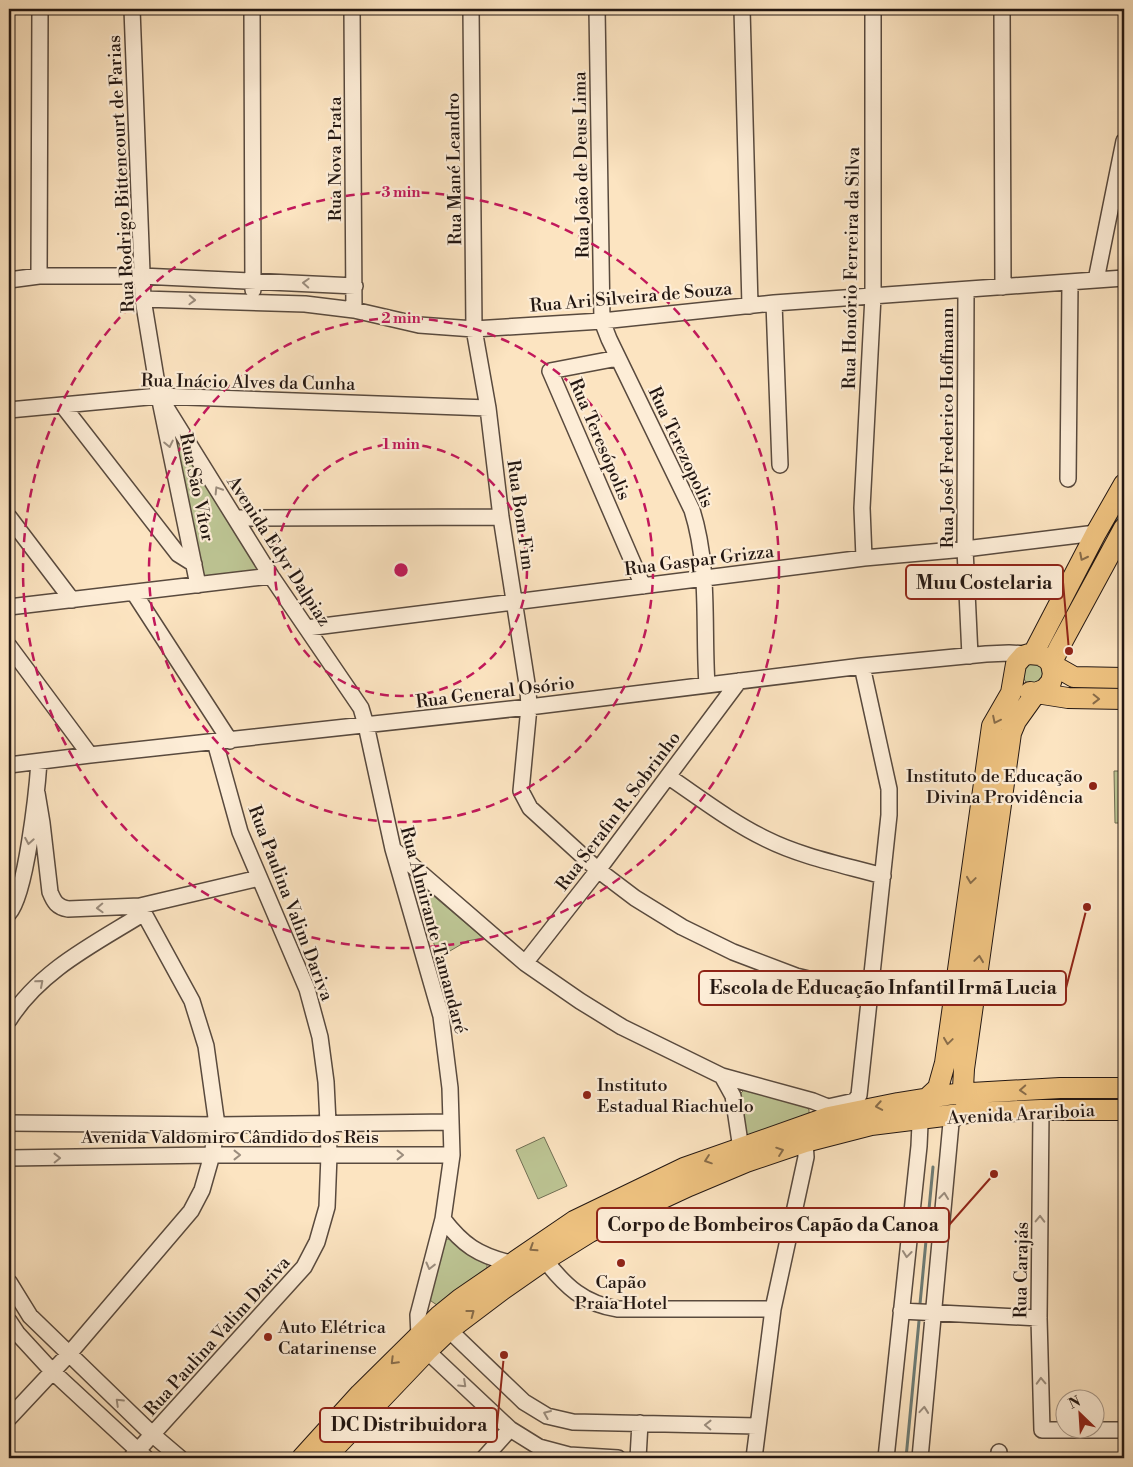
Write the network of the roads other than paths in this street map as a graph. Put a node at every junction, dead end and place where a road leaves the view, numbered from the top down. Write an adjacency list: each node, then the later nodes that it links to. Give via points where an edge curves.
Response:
1 (40, 9): 11 (street)
2 (132, 9): 12 (street, Rua Rodrigo Bittencourt de Farias)
3 (252, 9): 15 (street)
4 (352, 9): 18 (street, Rua Nova Prata)
5 (471, 9): 28 (street, Rua Mané Leandro)
6 (597, 9): 27 (street, Rua João de Deus Lima)
7 (742, 9): 25 (street)
8 (873, 9): 21 (street, Rua Honório Ferreira da Silva)
9 (1002, 9): 19 (street)
10 (1124, 141): 16 (street)
11 (39, 276): 12 (street); 14 (street)
12 (141, 276): 15 (street); 22 (street, Rua Rodrigo Bittencourt de Farias)
13 (1124, 278): 16 (street, Rua Ari Silveira de Souza)
14 (9, 280)
15 (254, 280): 18 (street, one-way to 15); 23 (street)
16 (1096, 280): 17 (street, Rua Ari Silveira de Souza)
17 (1070, 283): 19 (street, Rua Ari Silveira de Souza); 35 (street)
18 (354, 286): 26 (street, Rua Nova Prata)
19 (1002, 287): 20 (street, Rua Ari Silveira de Souza)
20 (966, 290): 21 (street, Rua Ari Silveira de Souza); 42 (street, Rua José Frederico Hoffmann)
21 (873, 296): 24 (street, Rua Ari Silveira de Souza); 43 (street, Rua Honório Ferreira da Silva, via 862,508)
22 (143, 299): 23 (street, Rua Ari Silveira de Souza, one-way to 23); 30 (street, Rua Rodrigo Bittencourt de Farias)
23 (252, 302): 26 (street, Rua Ari Silveira de Souza)
24 (774, 304): 25 (street, Rua Ari Silveira de Souza); 34 (street)
25 (750, 306): 27 (street, Rua Ari Silveira de Souza)
26 (354, 310): 28 (street, Rua Ari Silveira de Souza, via 420,325)
27 (602, 320): 28 (street, Rua Ari Silveira de Souza); 29 (street, Rua Terezopolis)
28 (474, 329): 32 (street, Rua Bom Fim)
29 (618, 358): 46 (street, Rua Terezopolis, via 692,510); 48 (street, Rua Teresópolis, via 550,371)
30 (159, 396): 31 (street, Rua Inácio Alves da Cunha); 32 (street, Rua Inácio Alves da Cunha); 39 (street, Avenida Edyr Dalpiaz, one-way to 30); 44 (street, Rua São Vítor, one-way to 44)
31 (63, 406): 33 (street, Rua Inácio Alves da Cunha); 44 (street, via 178,554)
32 (488, 408): 38 (street, Rua Bom Fim)
33 (9, 410)
34 (780, 465)
35 (1068, 479)
36 (1124, 484): 41 (main road)
37 (9, 517): 50 (street)
38 (501, 517): 39 (street); 51 (street, Rua Bom Fim)
39 (235, 518): 45 (street, Avenida Edyr Dalpiaz)
40 (1124, 528): 58 (main road)
41 (1096, 533): 42 (street, Rua Gaspar Grizza); 56 (main road, one-way to 56)
42 (965, 549): 43 (street, Rua Gaspar Grizza); 57 (street, Rua José Frederico Hoffmann)
43 (864, 558): 46 (street, Rua Gaspar Grizza)
44 (194, 564): 47 (street, Rua São Vítor)
45 (272, 576): 47 (street); 53 (street, Avenida Edyr Dalpiaz)
46 (705, 579): 48 (street, Rua Gaspar Grizza); 63 (street, Rua Terezopolis)
47 (198, 585): 49 (street)
48 (643, 586): 51 (street, Rua Gaspar Grizza)
49 (134, 592): 50 (street); 68 (street, Rua Paulina Valim Dariva)
50 (72, 600): 52 (street)
51 (515, 602): 53 (street, Rua Gaspar Grizza); 66 (street, Rua Bom Fim)
52 (9, 608)
53 (306, 628): 67 (street, Avenida Edyr Dalpiaz, via 361,708)
54 (9, 646): 69 (street)
55 (986, 654): 56 (street, Rua General Osório); 57 (street, Rua General Osório); 60 (street)
56 (1031, 654): 58 (main road, via 1040,655); 60 (main road, via 1023,656 1016,664)
57 (970, 656): 59 (street, Rua General Osório)
58 (1051, 664): 61 (main road, via 1074,677); 64 (main road, via 1051,682)
59 (862, 666): 62 (street, Rua General Osório); 76 (street, via 889,788)
60 (1014, 674): 64 (main road, via 1017,684 1025,691); 88 (main road, one-way to 88, via 1011,693 992,726 945,1063 938,1088)
61 (1124, 678)
62 (739, 682): 63 (street, Rua General Osório); 72 (street, Rua Serafin R. Sobrinho)
63 (707, 685): 66 (street, Rua General Osório)
64 (1036, 693): 65 (main road, one-way to 65, via 1068,698); 87 (main road, one-way to 64, via 964,1069 1010,734)
65 (1124, 699)
66 (528, 707): 67 (street, Rua General Osório); 75 (street, Rua Bom Fim, via 521,791 530,808)
67 (366, 725): 68 (street, Rua General Osório); 74 (street, Rua Almirante Tamandaré)
68 (223, 741): 69 (street, Rua General Osório); 77 (street, Rua Paulina Valim Dariva, via 240,832)
69 (90, 755): 70 (street, Rua General Osório)
70 (39, 762): 71 (street, Rua General Osório); 73 (street)
71 (9, 765)
72 (669, 777): 75 (street, Rua Serafin R. Sobrinho); 76 (street, via 728,818 767,840)
73 (37, 793): 78 (street, one-way to 73, via 68,909 54,902); 79 (street, one-way to 79, via 20,892)
74 (393, 849): 80 (street); 95 (street, Rua Almirante Tamandaré, via 441,1016)
75 (598, 870): 80 (street, Rua Serafin R. Sobrinho); 81 (street, Rua Bom Fim, via 682,927 734,952 796,976)
76 (883, 876): 81 (street)
77 (259, 878): 78 (street); 97 (street, Rua Paulina Valim Dariva, via 307,989 320,1038)
78 (142, 909): 82 (street, one-way to 78, via 29,993 55,970); 98 (street, via 192,1001 200,1023)
79 (9, 913)
80 (525, 963): 83 (street, via 622,1027)
81 (871, 994): 92 (street, via 860,1095 855,1101)
82 (9, 1020)
83 (722, 1076): 92 (street, via 813,1101); 100 (street, via 733,1096)
84 (1060, 1088): 85 (main road, Avenida Arariboia); 87 (main road, Avenida Arariboia, one-way to 87); 89 (main road)
85 (1097, 1088): 86 (main road, Avenida Arariboia); 90 (main road)
86 (1124, 1088)
87 (965, 1094): 88 (main road, Avenida Arariboia); 93 (main road, via 966,1106)
88 (927, 1098): 92 (main road, Avenida Arariboia, one-way to 92); 94 (main road, via 916,1110)
89 (1051, 1110): 90 (main road, Avenida Arariboia); 93 (main road, Avenida Arariboia); 112 (street, Rua Carajás, one-way to 89)
90 (1097, 1110): 91 (main road, Avenida Arariboia)
91 (1124, 1110)
92 (828, 1112): 100 (main road, Avenida Arariboia)
93 (958, 1114): 94 (main road, Avenida Arariboia); 111 (street, one-way to 93, via 951,1123)
94 (918, 1119): 99 (main road, Avenida Arariboia, via 871,1125); 110 (street, one-way to 110, via 919,1146)
95 (451, 1122): 97 (street, Avenida Valdomiro Cândido dos Reis); 103 (street, Rua Almirante Tamandaré)
96 (9, 1123): 98 (street, Avenida Valdomiro Cândido dos Reis)
97 (328, 1123): 98 (street, Avenida Valdomiro Cândido dos Reis); 102 (street, Rua Paulina Valim Dariva)
98 (216, 1124): 101 (street)
99 (805, 1142): 106 (main road, Avenida Arariboia, one-way to 99, via 597,1228 689,1186); 109 (street, via 806,1157)
100 (741, 1149): 107 (main road, Avenida Arariboia, one-way to 107, via 684,1168 605,1205)
101 (212, 1155): 102 (street, Avenida Valdomiro Cândido dos Reis, one-way to 102); 104 (street, Avenida Valdomiro Cândido dos Reis, one-way to 101); 116 (street, via 202,1190 191,1211)
102 (329, 1155): 103 (street, Avenida Valdomiro Cândido dos Reis, one-way to 103); 123 (street, Rua Paulina Valim Dariva, via 327,1207 304,1267)
103 (452, 1155): 105 (street, Rua Almirante Tamandaré)
104 (9, 1158)
105 (443, 1218): 107 (street, via 456,1236 473,1249 488,1258); 115 (street, Rua Almirante Tamandaré, one-way to 115, via 418,1314)
106 (545, 1260): 109 (street, via 560,1279 592,1303 604,1307); 114 (main road, Avenida Arariboia, one-way to 106)
107 (510, 1263): 115 (main road, Avenida Arariboia, via 439,1316)
108 (9, 1282): 116 (street, via 30,1316)
109 (773, 1309): 120 (street)
110 (901, 1312): 111 (street); 132 (street)
111 (933, 1314): 112 (street); 133 (street, one-way to 111)
112 (1039, 1318): 122 (street, Rua Carajás, one-way to 112, via 1042,1430)
113 (9, 1321): 117 (street)
114 (450, 1330): 115 (main road, Avenida Arariboia); 119 (street, one-way to 114, via 573,1422 547,1416 524,1402)
115 (423, 1343): 121 (street, one-way to 121); 126 (main road, one-way to 126, via 360,1394); 127 (main road)
116 (69, 1354): 117 (street); 123 (street, one-way to 116)
117 (52, 1370): 118 (street); 124 (street)
118 (9, 1418)
119 (640, 1423): 120 (street, one-way to 119); 130 (street)
120 (757, 1426): 131 (street)
121 (510, 1429): 128 (street); 129 (street, via 539,1448 569,1455)
122 (1124, 1430)
123 (153, 1435): 124 (street, Rua Paulina Valim Dariva); 125 (street)
124 (138, 1456)
125 (180, 1458)
126 (302, 1458)
127 (325, 1458)
128 (484, 1458)
129 (618, 1458)
130 (638, 1458)
131 (754, 1458)
132 (886, 1458)
133 (920, 1458)

